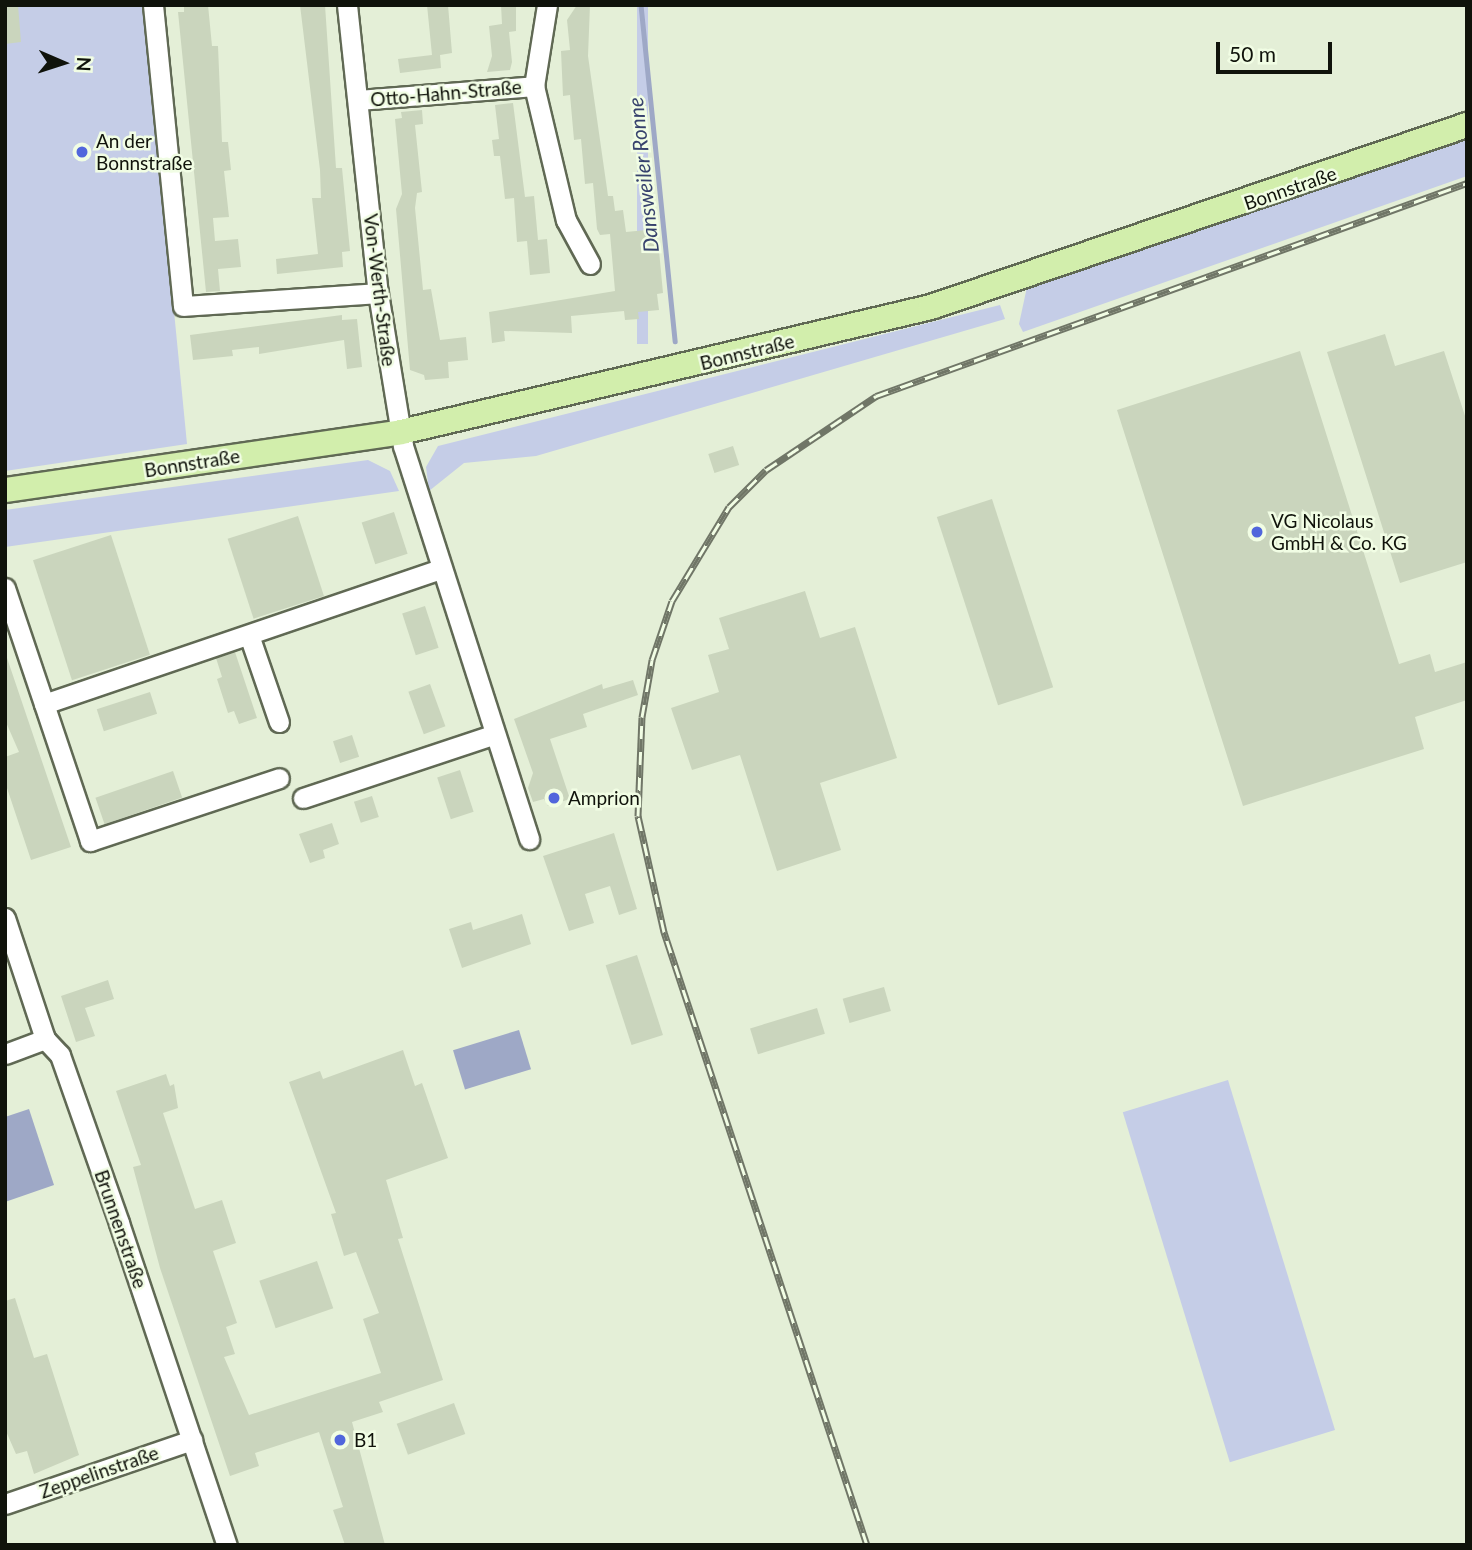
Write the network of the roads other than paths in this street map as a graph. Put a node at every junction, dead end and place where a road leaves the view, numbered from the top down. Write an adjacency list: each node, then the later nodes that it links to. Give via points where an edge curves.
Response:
1 (153, 5): 8 (street, via 183,306)
2 (347, 5): 5 (street, Von-Werth-Straße)
3 (547, 5): 4 (street, Otto-Hahn-Straße)
4 (534, 86): 5 (street, Otto-Hahn-Straße); 7 (street, Otto-Hahn-Straße, via 566,220)
5 (358, 100): 8 (street, Von-Werth-Straße)
6 (1467, 125): 9 (main road, Bonnstraße, via 931,307)
7 (590, 264)
8 (378, 293): 9 (street, Von-Werth-Straße)
9 (401, 432): 10 (main road, Bonnstraße); 11 (street, Von-Werth-Straße)
10 (5, 490)
11 (440, 569): 13 (street); 16 (street, Von-Werth-Straße)
12 (5, 588): 14 (street)
13 (249, 635): 14 (street); 15 (street)
14 (44, 704): 17 (street, via 90,841)
15 (279, 722)
16 (495, 734): 18 (street); 19 (street, Von-Werth-Straße)
17 (279, 778)
18 (303, 797)
19 (529, 839)
20 (5, 918): 21 (street, Brunnenstraße)
21 (45, 1039): 22 (street); 23 (street, Brunnenstraße, via 60,1055)
22 (5, 1054)
23 (192, 1440): 24 (street, Zeppelinstraße); 25 (street, Brunnenstraße)
24 (5, 1504)
25 (227, 1545)

